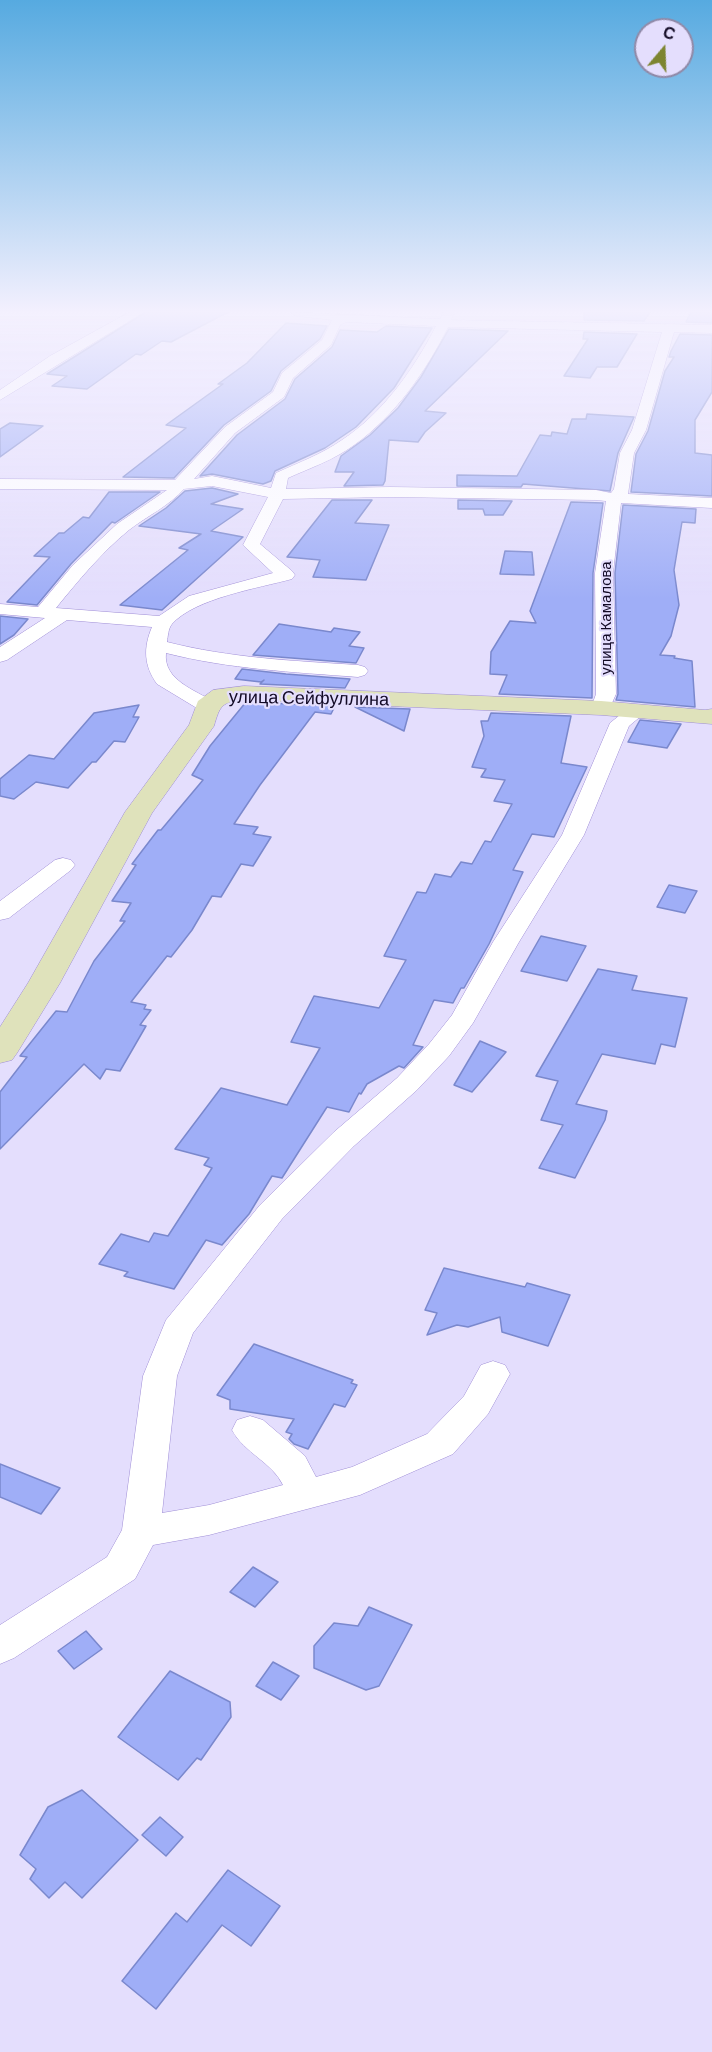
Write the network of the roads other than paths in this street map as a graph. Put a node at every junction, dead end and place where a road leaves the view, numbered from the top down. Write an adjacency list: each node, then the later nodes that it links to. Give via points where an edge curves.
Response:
1 (260, 408): 5 (street, via 230,430)
2 (385, 408): 6 (street, via 349,443 281,476)
3 (646, 408): 7 (street, улица Камалова, via 627,453 621,490)
4 (0, 484): 5 (street)
5 (178, 485): 6 (street, via 212,481); 10 (street, via 123,527 79,569)
6 (277, 494): 7 (street, via 390,492); 12 (street, via 251,545 286,575 195,600)
7 (614, 498): 8 (street); 17 (street, улица Камалова, via 604,573 606,694)
8 (712, 503)
9 (0, 609): 10 (street)
10 (43, 612): 11 (street)
11 (63, 614): 12 (street); 14 (street)
12 (163, 622): 13 (street)
13 (157, 645): 15 (street, via 273,665); 16 (street, via 154,663 164,680)
14 (0, 656)
15 (358, 671)
16 (207, 706): 17 (street, улица Сейфуллина, via 222,695 244,693); 22 (street, улица Сейфуллина, via 201,726 139,812 44,983)
17 (601, 708): 18 (street, улица Сейфуллина)
18 (637, 711): 19 (street, улица Сейфуллина); 26 (street, via 620,723 573,835 464,1017 407,1084 344,1139 271,1212 178,1329 160,1376)
19 (710, 719)
20 (63, 865): 21 (street)
21 (0, 913)
22 (0, 1053)
23 (493, 1374): 25 (street, via 476,1405 440,1444 360,1480)
24 (250, 1430): 25 (street, via 292,1466)
25 (306, 1494): 26 (street, via 209,1520)
26 (141, 1532): 27 (street, via 121,1568)
27 (0, 1646)

